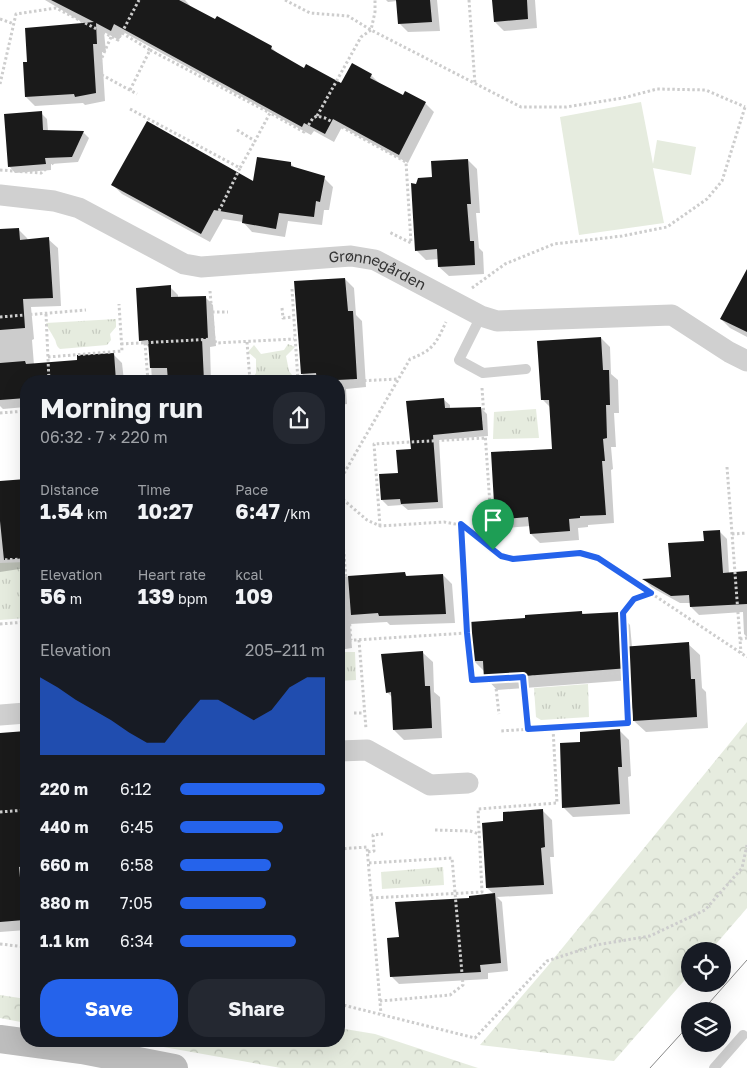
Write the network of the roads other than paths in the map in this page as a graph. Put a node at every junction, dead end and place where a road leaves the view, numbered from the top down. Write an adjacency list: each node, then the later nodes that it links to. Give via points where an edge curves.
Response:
1 (0, 195): 2 (street, Grønnegården, via 54,201 79,208 184,264 201,268 351,256 375,260)
2 (481, 316): 3 (street, Grønnegården, via 497,321 672,314); 4 (lane, via 459,360 483,373)
3 (747, 362)
4 (526, 369)
5 (20, 713): 6 (street)
6 (0, 715)
7 (345, 751): 8 (street, via 367,750 430,785)
8 (468, 783)
9 (743, 1035): 14 (lane)
10 (0, 1039): 11 (street)
11 (20, 1042)
12 (60, 1047): 13 (street)
13 (174, 1068)
14 (714, 1068)

